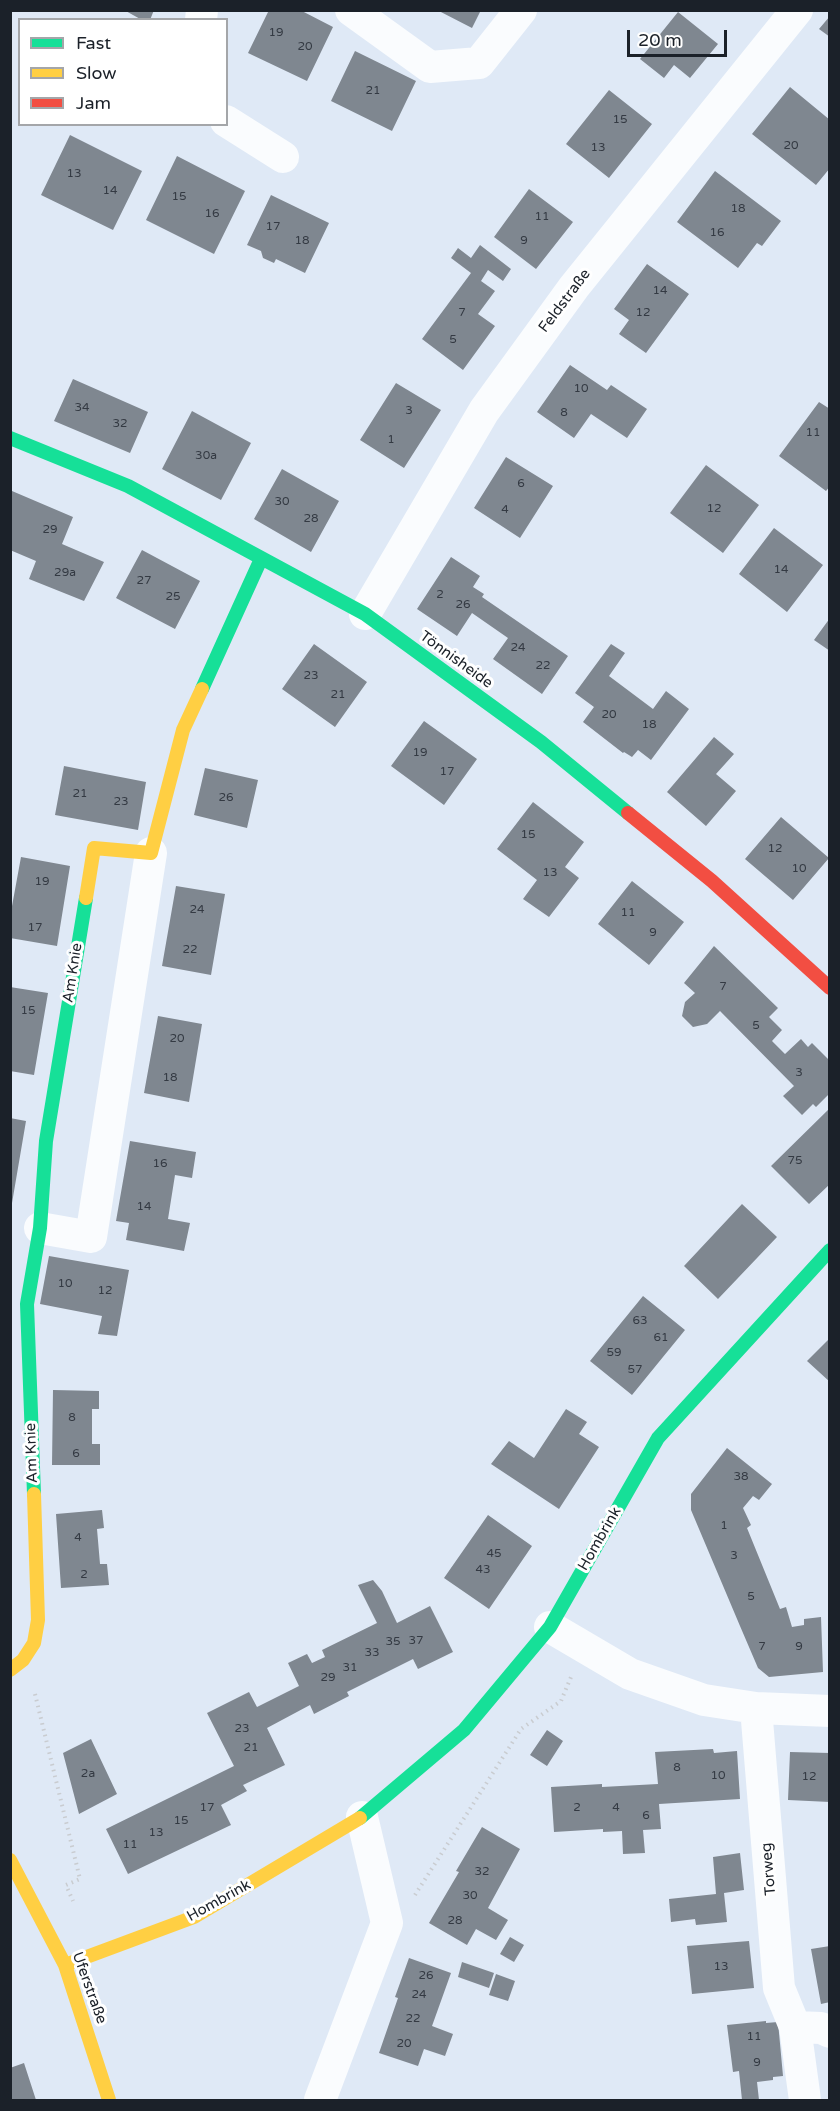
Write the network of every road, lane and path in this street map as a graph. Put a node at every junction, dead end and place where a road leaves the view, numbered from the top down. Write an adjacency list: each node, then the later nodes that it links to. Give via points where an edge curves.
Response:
1 (351, 10): 2 (street, via 430,67 479,63)
2 (521, 10)
3 (797, 10): 8 (street, Feldstraße, via 574,287 491,402)
4 (228, 122): 5 (street)
5 (283, 157)
6 (10, 438): 7 (street, Tönnisheide, via 128,486)
7 (261, 559): 8 (street, Tönnisheide); 9 (street, via 183,730)
8 (365, 614): 10 (street, Tönnisheide, via 541,742 712,881)
9 (151, 853): 11 (street, via 91,1237); 11 (street, Am Knie, via 94,848 46,1141)
10 (830, 988)
11 (40, 1228): 15 (street, Am Knie, via 27,1304 38,1620 34,1643)
12 (830, 1250): 13 (street, Hombrink, via 658,1438)
13 (550, 1628): 14 (street); 19 (street, Hombrink, via 464,1730)
14 (584, 1648): 17 (street, via 630,1674 704,1700); 22 (path, via 561,1701 521,1729 406,1910)
15 (23, 1660): 16 (street, Am Knie); 21 (path, via 80,1880 66,1885)
16 (10, 1670)
17 (756, 1708): 18 (street); 24 (street, Torweg, via 779,1988)
18 (830, 1712)
19 (362, 1817): 22 (street); 23 (street, Hombrink, via 194,1917)
20 (10, 1860): 23 (street, Uferstraße)
21 (74, 1905)
22 (387, 1923): 27 (street)
23 (65, 1965): 26 (street, Uferstraße)
24 (795, 2027): 25 (street); 28 (street, Torweg)
25 (830, 2032)
26 (109, 2100)
27 (320, 2100)
28 (805, 2100)

